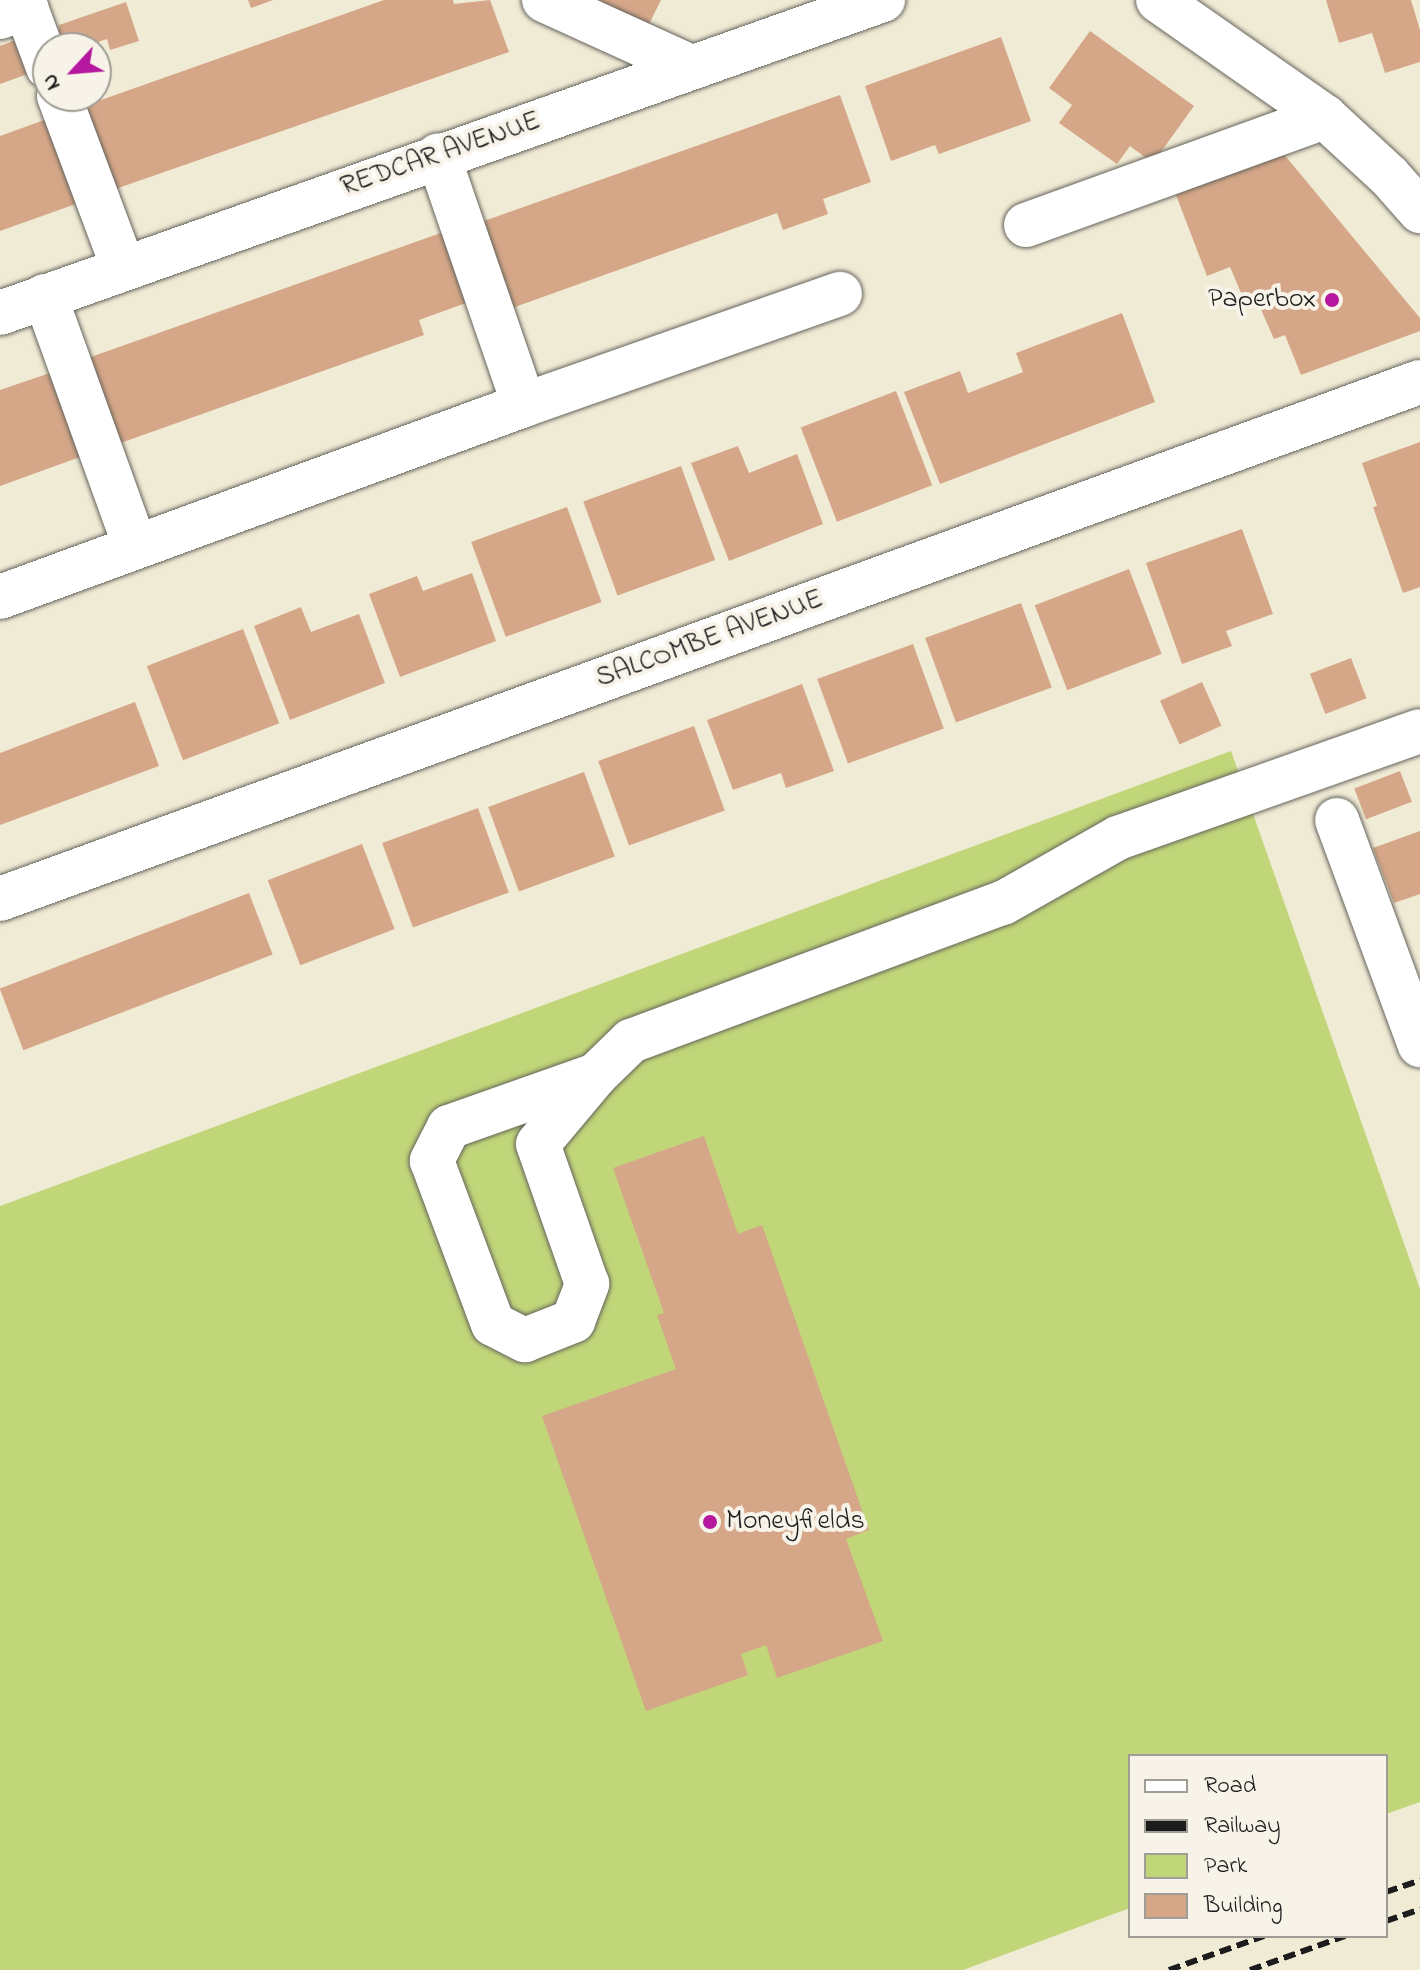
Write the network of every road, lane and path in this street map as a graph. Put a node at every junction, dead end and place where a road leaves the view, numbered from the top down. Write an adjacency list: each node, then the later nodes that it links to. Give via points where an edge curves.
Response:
1 (544, 0): 6 (street)
2 (883, 0): 6 (street, REDCAR AVENUE)
3 (1158, 0): 8 (street)
4 (26, 9): 5 (street)
5 (35, 32)
6 (691, 67): 9 (street, REDCAR AVENUE)
7 (65, 112): 12 (street)
8 (1325, 117): 10 (street); 11 (street)
9 (438, 155): 12 (street, REDCAR AVENUE); 17 (street)
10 (1420, 211)
11 (1026, 225)
12 (123, 267): 14 (street, REDCAR AVENUE)
13 (840, 294): 17 (street)
14 (45, 296): 15 (street, REDCAR AVENUE); 18 (street)
15 (0, 313)
16 (1420, 382): 22 (street, SALCOMBE AVENUE)
17 (524, 405): 18 (street)
18 (135, 546): 19 (street)
19 (0, 597)
20 (1420, 731): 24 (street, via 1118,838 1003,903 631,1041)
21 (1337, 820): 23 (street)
22 (0, 899)
23 (1420, 1045)
24 (596, 1075): 24 (street, via 449,1127 432,1161 493,1324 525,1340 573,1321 587,1284 538,1144)

